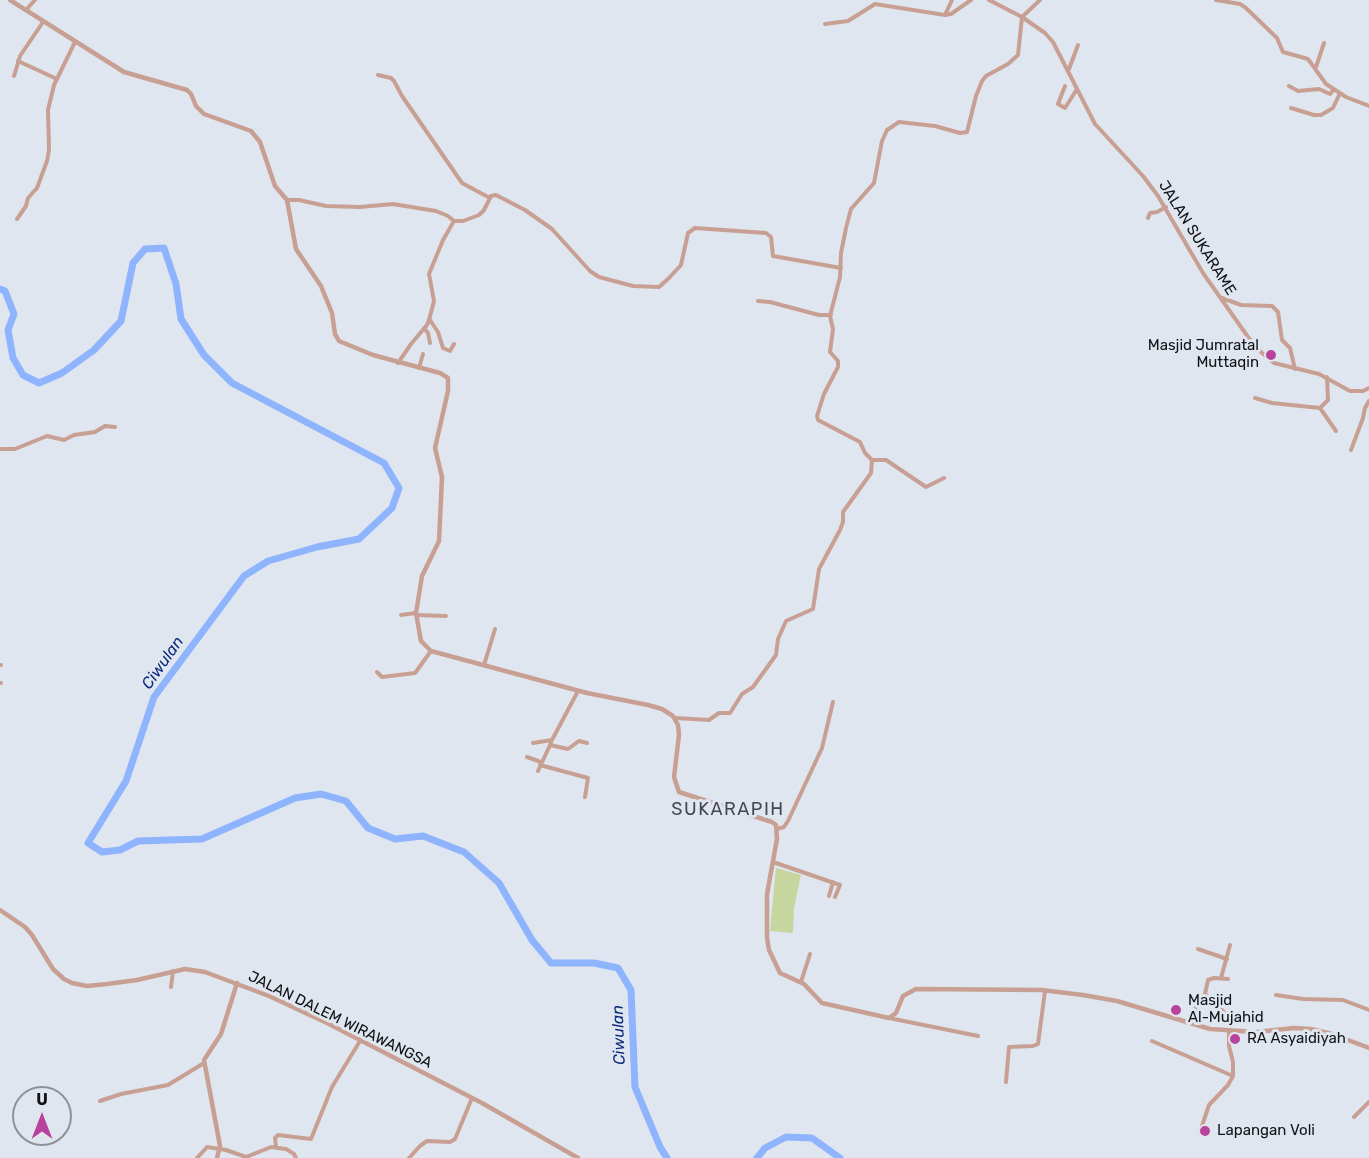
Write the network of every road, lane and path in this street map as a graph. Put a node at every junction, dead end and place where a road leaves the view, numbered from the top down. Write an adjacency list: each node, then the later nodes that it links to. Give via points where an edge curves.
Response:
1 (10, 0): 8 (street)
2 (35, 0): 8 (street)
3 (952, 0): 9 (street)
4 (971, 0): 9 (street)
5 (989, 0): 10 (street, JALAN SUKARAME)
6 (1040, 0): 10 (street)
7 (1216, 0): 17 (street, via 1246,8 1277,38 1283,52 1308,59)
8 (26, 10): 11 (street)
9 (945, 15): 12 (street, via 875,4 848,21)
10 (1022, 17): 18 (street, JALAN SUKARAME, via 1049,37); 35 (street, via 1018,55 982,81 967,132 899,122 887,130 874,183 851,209)
11 (43, 22): 13 (street); 16 (street)
12 (825, 24)
13 (75, 42): 21 (street); 30 (street, via 124,72 187,90 204,114 251,131 260,142 274,186)
14 (1324, 42): 17 (street)
15 (1078, 45): 18 (street)
16 (18, 61): 20 (street); 21 (street)
17 (1316, 68): 25 (street)
18 (1069, 70): 24 (street, JALAN SUKARAME)
19 (378, 75): 29 (street, via 393,80 462,183)
20 (14, 76)
21 (57, 79): 33 (street, via 48,110 47,160 37,188)
22 (1065, 86): 24 (street, via 1058,104 1065,108)
23 (1289, 86): 25 (street, via 1298,91 1319,89 1330,94)
24 (1077, 88): 31 (street, JALAN SUKARAME, via 1095,124)
25 (1334, 89): 26 (street)
26 (1340, 93): 27 (street); 28 (street, via 1333,108 1321,115)
27 (1369, 106)
28 (1291, 108)
29 (491, 196): 34 (street, via 479,215); 35 (street, via 508,200 552,229 599,277 633,286 659,287 669,278 681,265 688,233 695,228 766,233 771,237 774,256)
30 (287, 200): 34 (street, via 326,206 393,204 443,213); 44 (street, via 296,249 321,286 337,338 353,348)
31 (1166, 207): 32 (street, via 1150,213); 36 (street, JALAN SUKARAME)
32 (1149, 218)
33 (17, 219)
34 (454, 221): 39 (street, via 429,274 434,302)
35 (841, 268): 38 (street)
36 (1219, 296): 46 (street, JALAN SUKARAME, via 1261,352 1274,363); 46 (street, via 1241,304 1272,306 1278,312 1282,340 1290,348)
37 (758, 301): 38 (street)
38 (830, 317): 56 (street, via 830,352 838,367 824,394 818,420 855,438)
39 (429, 320): 40 (street); 42 (street, via 438,331 442,348 450,351)
40 (424, 328): 41 (street); 44 (street)
41 (430, 343)
42 (454, 344)
43 (423, 354): 45 (street)
44 (398, 363): 45 (street)
45 (418, 368): 58 (street, via 443,375 449,383 435,448 442,477 439,541 422,576)
46 (1295, 369): 47 (street, JALAN SUKARAME)
47 (1327, 377): 48 (street, JALAN SUKARAME, via 1350,391); 51 (street, via 1328,400)
48 (1368, 391)
49 (1255, 399): 51 (street)
50 (1369, 401): 55 (street)
51 (1320, 408): 53 (street)
52 (115, 427): 54 (street, via 105,426 64,440 47,436 15,448)
53 (1335, 431)
54 (0, 448)
55 (1351, 450)
56 (872, 460): 57 (street, via 886,460 926,487); 67 (street, via 871,473 843,512 840,530 819,569 813,609 786,621 776,655 730,713 716,714 709,720)
57 (944, 478)
58 (416, 614): 59 (street); 60 (street); 62 (street, via 420,639)
59 (401, 615)
60 (446, 616)
61 (495, 629): 63 (street)
62 (431, 651): 63 (street); 64 (street, via 415,673 382,677)
63 (484, 665): 65 (street)
64 (377, 672)
65 (578, 690): 67 (street, via 662,709); 68 (street)
66 (833, 702): 75 (street, via 822,748 788,821)
67 (675, 718): 75 (street, via 679,735 674,777 679,792 772,822)
68 (551, 742): 69 (street); 70 (street, via 568,749 576,741); 72 (street)
69 (533, 743)
70 (587, 743)
71 (527, 756): 72 (street)
72 (541, 764): 73 (street); 74 (street, via 588,778)
73 (538, 771)
74 (585, 797)
75 (777, 829): 76 (street)
76 (772, 862): 77 (street); 88 (street, via 767,894 767,944 777,969)
77 (833, 882): 78 (street); 79 (street, via 840,885)
78 (829, 896)
79 (835, 897)
80 (0, 910): 85 (street, JALAN DALEM WIRAWANGSA, via 32,935 53,969 72,983 107,984)
81 (1230, 945): 84 (street)
82 (1198, 949): 84 (street)
83 (810, 954): 88 (street)
84 (1227, 959): 86 (street)
85 (173, 971): 89 (street, JALAN DALEM WIRAWANGSA, via 193,969); 90 (street)
86 (1221, 978): 87 (street); 92 (street, via 1208,980)
87 (1228, 979)
88 (801, 982): 96 (street, via 822,1003)
89 (237, 983): 100 (street, JALAN DALEM WIRAWANGSA); 103 (street, via 221,1034)
90 (171, 987)
91 (1045, 991): 96 (street, via 916,989 903,996 896,1013); 97 (street, via 1103,998); 105 (street, via 1040,1040 1036,1046 1009,1047)
92 (1205, 994): 95 (street); 97 (street)
93 (1276, 995): 94 (street, via 1343,1000)
94 (1369, 1010)
95 (1228, 1016)
96 (889, 1018): 99 (street)
97 (1186, 1021): 98 (street)
98 (1229, 1031): 102 (street, via 1311,1029); 104 (street)
99 (978, 1036)
100 (360, 1041): 106 (street, JALAN DALEM WIRAWANGSA); 111 (street, via 332,1087 311,1139 277,1136)
101 (1152, 1041): 104 (street)
102 (1369, 1048)
103 (204, 1063): 107 (street, via 168,1085); 112 (street)
104 (1233, 1076): 110 (street, via 1209,1105)
105 (1006, 1082)
106 (472, 1098): 116 (street, via 455,1139 428,1141); 117 (street, JALAN DALEM WIRAWANGSA)
107 (100, 1101)
108 (1369, 1102): 109 (street)
109 (1354, 1117)
110 (1200, 1132)
111 (276, 1147): 112 (street, via 246,1157); 115 (street, via 289,1150)
112 (220, 1148): 113 (street, via 207,1147); 114 (street)
113 (197, 1158)
114 (217, 1158)
115 (296, 1158)
116 (409, 1158)
117 (578, 1158)

